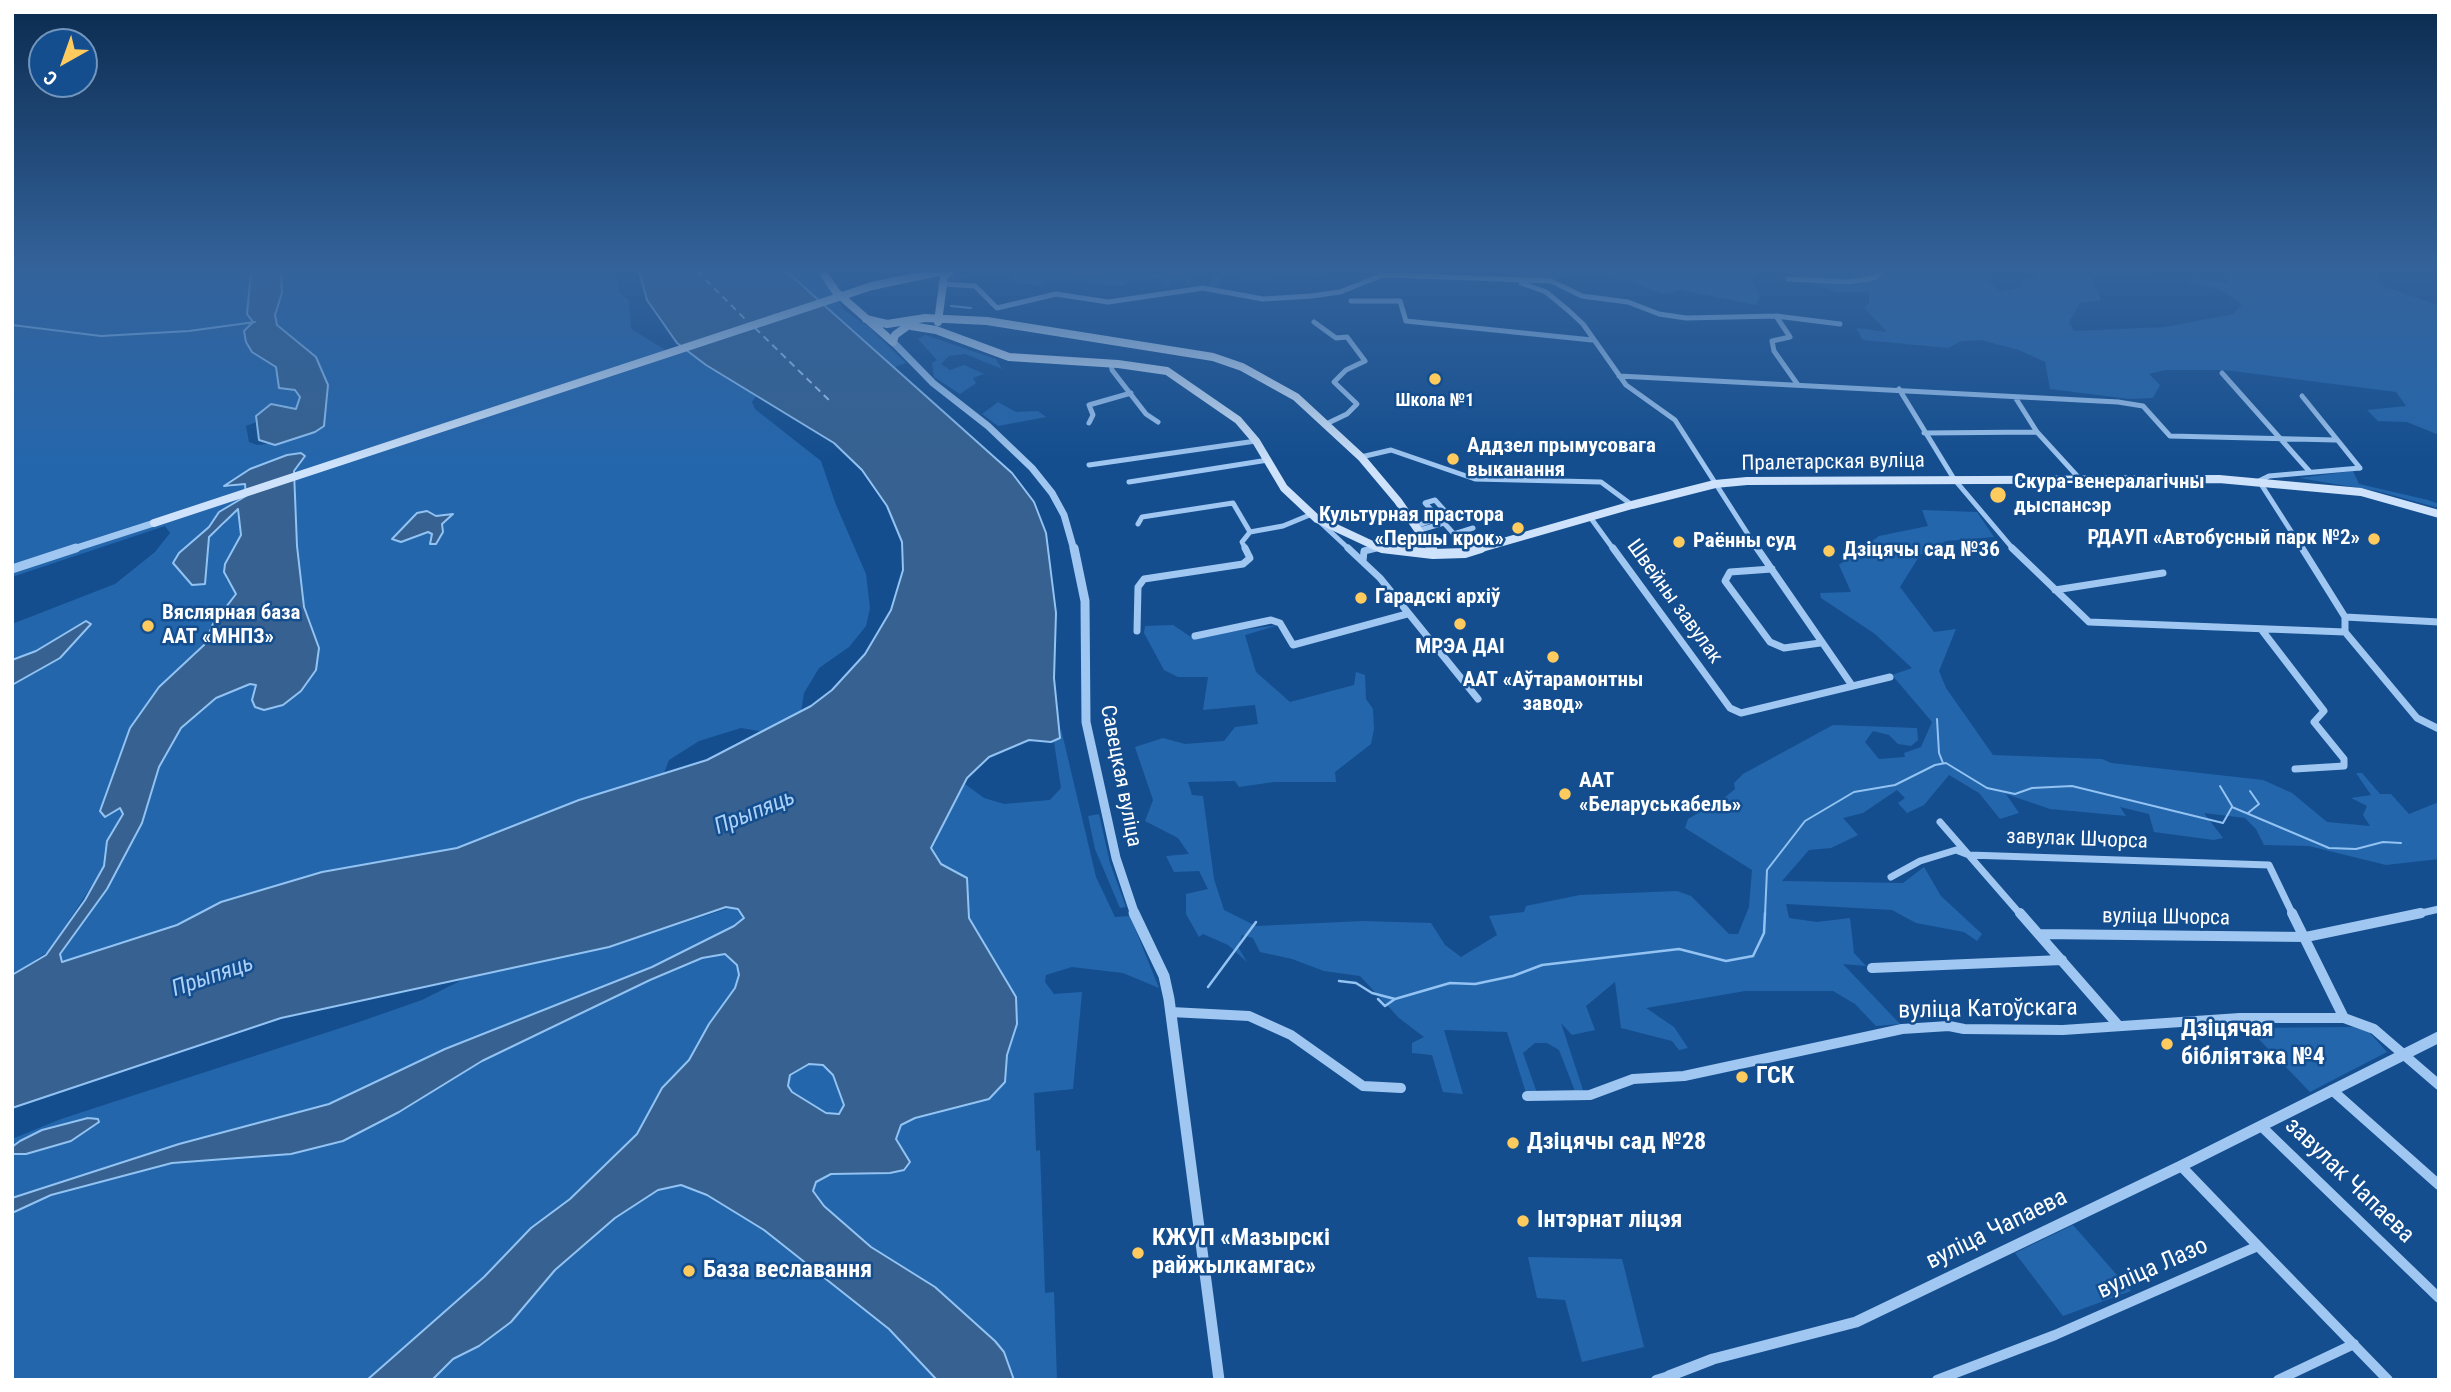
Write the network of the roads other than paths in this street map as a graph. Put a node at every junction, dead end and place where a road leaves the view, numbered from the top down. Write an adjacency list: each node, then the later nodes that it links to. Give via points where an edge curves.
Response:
1 (721, 336): 44 (main road, bridge)
2 (891, 336): 11 (main road, Савецкая вуліца)
3 (895, 336): 11 (main road)
4 (951, 336): 12 (main road, Пралетарская вуліца, via 1009,357)
5 (1072, 336): 22 (main road, via 1230,362 1296,397)
6 (1333, 336): 22 (street, via 1347,337 1365,361 1346,370 1334,383 1357,404)
7 (1552, 336): 10 (street)
8 (1590, 336): 10 (street)
9 (1789, 336): 15 (street, via 1772,341)
10 (1592, 340): 14 (street)
11 (893, 342): 77 (street, Савецкая вуліца, via 933,383 1032,468 1065,515 1085,601 1086,722 1116,858 1133,910 1164,976)
12 (1111, 363): 17 (street); 27 (main road, Пралетарская вуліца, via 1156,368 1179,377 1238,420)
13 (2222, 373): 25 (street)
14 (1621, 378): 15 (street); 36 (street, via 1675,420)
15 (1798, 385): 16 (street)
16 (1899, 389): 19 (street); 24 (street)
17 (1131, 393): 20 (street); 21 (street, via 1089,405 1093,415)
18 (2302, 396): 26 (street)
19 (2015, 397): 23 (street); 25 (street, via 2143,405 2170,436)
20 (1158, 422)
21 (1089, 423)
22 (1325, 424): 28 (main road)
23 (2037, 432): 24 (street); 32 (street)
24 (1924, 433): 33 (street)
25 (2279, 438): 26 (street); 31 (street)
26 (2336, 440): 31 (street, via 2360,468)
27 (1256, 441): 29 (main road, Пралетарская вуліца); 30 (street)
28 (1361, 457): 37 (street, via 1391,450 1475,479 1601,482); 46 (main road)
29 (1268, 460): 35 (street); 40 (main road, Пралетарская вуліца, via 1284,488)
30 (1089, 465)
31 (2310, 472): 34 (street)
32 (2079, 478): 33 (main road, Пралетарская вуліца); 34 (main road, Пралетарская вуліца)
33 (1954, 479): 36 (main road, Пралетарская вуліца); 55 (street, via 2000,537)
34 (2259, 481): 38 (main road, Пралетарская вуліца, via 2361,492); 57 (street)
35 (1129, 482)
36 (1715, 484): 37 (main road, Пралетарская вуліца); 53 (street)
37 (1632, 505): 41 (main road, Пралетарская вуліца)
38 (2439, 514)
39 (1463, 516): 42 (street)
40 (1314, 517): 48 (street); 49 (main road, Пралетарская вуліца); 51 (street)
41 (1590, 517): 50 (main road, Пралетарская вуліца, via 1465,553); 65 (street, Швейны завулак, via 1730,708 1741,713)
42 (1452, 519): 43 (street); 43 (street, via 1435,500 1425,503)
43 (1442, 521): 46 (street); 47 (street, via 1454,534)
44 (154, 523): 52 (street)
45 (1138, 524): 48 (street, via 1142,517 1233,503)
46 (1418, 528): 50 (main road)
47 (1474, 528)
48 (1250, 532): 60 (street, via 1242,542 1250,558 1243,564 1141,580)
49 (1379, 548): 50 (main road, Пралетарская вуліца); 51 (street, via 1364,551)
50 (1433, 554)
51 (1363, 561): 56 (street)
52 (12, 569)
53 (1772, 569): 63 (street); 63 (street, via 1730,572 1725,581 1770,642 1784,648)
54 (2163, 573): 55 (street)
55 (2055, 590): 59 (street, via 2089,622)
56 (1407, 614): 62 (street, via 1293,645 1275,620); 66 (street)
57 (2345, 617): 58 (street); 61 (street)
58 (2439, 622)
59 (2261, 629): 61 (street); 68 (street, via 2324,710 2314,722 2344,758 2344,766)
60 (1136, 631)
61 (2345, 632): 67 (street, via 2417,718)
62 (1195, 636)
63 (1820, 643): 65 (street)
64 (1890, 677): 65 (street)
65 (1851, 684)
66 (1478, 699)
67 (2439, 729)
68 (2295, 768)
69 (1940, 822): 70 (street)
70 (1969, 855): 71 (street, завулак Шчорса, via 1956,850 1920,861); 73 (street); 74 (street, завулак Шчорса, via 2269,865)
71 (1891, 877)
72 (2439, 909): 74 (street, вуліца Шчорса)
73 (2040, 934): 74 (street, вуліца Шчорса); 75 (street)
74 (2306, 937): 78 (street)
75 (2062, 960): 76 (street); 79 (street)
76 (1872, 968)
77 (1171, 1012): 83 (street, via 1249,1016 1291,1035 1363,1086); 93 (street, Савецкая вуліца)
78 (2344, 1018): 79 (street, вуліца Катоўскага); 81 (street, вуліца Катоўскага, via 2374,1029)
79 (2118, 1024): 85 (street, вуліца Катоўскага, via 2063,1030 1902,1028 1684,1076 1633,1079 1590,1095)
80 (2439, 1037): 81 (street, вуліца Чапаева)
81 (2403, 1055): 82 (street); 84 (street, вуліца Чапаева)
82 (2439, 1085)
83 (1401, 1088)
84 (2332, 1090): 86 (street, вуліца Чапаева); 88 (street)
85 (1527, 1096)
86 (2259, 1124): 87 (street, вуліца Чапаева); 90 (street, завулак Чапаева)
87 (2181, 1166): 89 (street); 92 (street, вуліца Чапаева, via 1856,1322 1713,1359)
88 (2439, 1185)
89 (2258, 1246): 91 (street); 94 (street, вуліца Лазо, via 2055,1335)
90 (2439, 1298)
91 (2354, 1343): 95 (street); 96 (street)
92 (1662, 1378)
93 (1219, 1380)
94 (1937, 1380)
95 (2278, 1380)
96 (2388, 1380)

